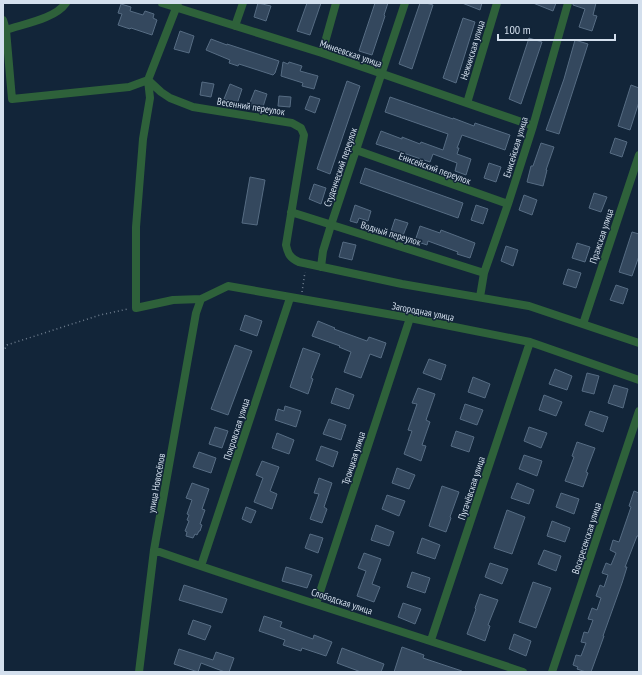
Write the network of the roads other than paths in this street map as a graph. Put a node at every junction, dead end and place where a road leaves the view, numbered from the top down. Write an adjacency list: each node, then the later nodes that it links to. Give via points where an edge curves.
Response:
1 (66, 3): 11 (street, via 43,18)
2 (162, 3): 8 (street, Минеевская улица)
3 (243, 3): 10 (street)
4 (336, 3): 12 (street)
5 (405, 3): 13 (street, Студенческий переулок)
6 (497, 3): 15 (street, Нежинская улица)
7 (568, 3): 16 (street, Енисейская улица)
8 (178, 5): 10 (street, Минеевская улица); 14 (street)
9 (3, 20): 11 (street)
10 (235, 26): 12 (street, Минеевская улица)
11 (6, 30): 14 (street, via 12,98 129,87)
12 (322, 53): 13 (street, Минеевская улица)
13 (381, 74): 15 (street, Минеевская улица); 17 (street, Студенческий переулок)
14 (148, 80): 20 (street, Весенний переулок, via 170,98 194,107 292,123 301,128 304,135); 26 (street, via 150,98 143,139 136,227 136,308 172,300)
15 (467, 103): 16 (street, Минеевская улица)
16 (533, 126): 19 (street, Енисейская улица)
17 (356, 150): 19 (street, Енисейский переулок); 21 (street, Студенческий переулок)
18 (639, 155): 28 (street, Пражская улица)
19 (508, 204): 23 (street, Енисейская улица)
20 (291, 212): 21 (street, Водный переулок); 22 (street, Весенний переулок, via 286,245 288,254 293,260)
21 (331, 225): 22 (street, Студенческий переулок); 23 (street, Водный переулок)
22 (321, 267): 24 (street)
23 (484, 273): 24 (street, Енисейская улица)
24 (480, 297): 28 (street, via 529,306)
25 (290, 298): 26 (street, Загородная улица, via 228,286); 27 (street, Загородная улица); 34 (street, Покровская улица)
26 (202, 299): 33 (street, улица Новосёлов, via 196,313)
27 (410, 318): 29 (street, Загородная улица); 35 (street, Троицкая улица)
28 (583, 324): 30 (street)
29 (530, 342): 31 (street, Загородная улица); 36 (street, Пугачёвская улица)
30 (639, 343)
31 (639, 380)
32 (639, 411): 39 (street, Воскресенская улица)
33 (154, 550): 34 (street, Слободская улица); 37 (street, улица Новосёлов)
34 (201, 566): 35 (street, Слободская улица)
35 (316, 604): 36 (street, Слободская улица)
36 (431, 640): 38 (street, Слободская улица)
37 (138, 672)
38 (523, 672)
39 (552, 672)

